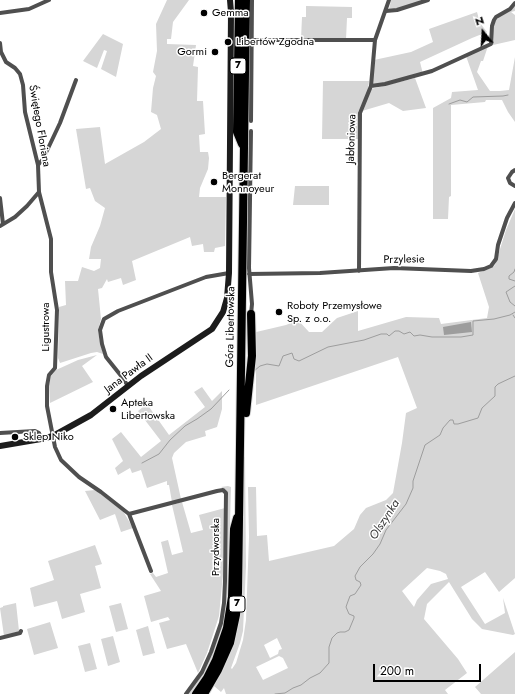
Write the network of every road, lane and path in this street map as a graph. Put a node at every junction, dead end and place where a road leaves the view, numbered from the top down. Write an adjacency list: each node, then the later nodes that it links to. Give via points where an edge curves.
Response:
1 (49, 0): 10 (street, via 29,9)
2 (230, 0): 28 (street, Góra Libertowska)
3 (239, 0): 19 (highway, Góra Libertowska / 7, via 237,132)
4 (246, 0): 16 (highway, Góra Libertowska / 7)
5 (252, 0): 11 (street)
6 (389, 0): 9 (street, Jabłoniowa)
7 (428, 0): 9 (street)
8 (515, 3): 15 (street, via 494,20 491,44 432,71)
9 (386, 11): 12 (street, Jabłoniowa)
10 (0, 13)
11 (252, 40): 12 (street); 17 (street)
12 (375, 40): 15 (street, Jabłoniowa)
13 (0, 43): 20 (street, Świętego Floriana, via 6,62 20,74 25,112)
14 (76, 80): 20 (street, via 60,123)
15 (371, 86): 27 (street, Jabłoniowa, via 360,113)
16 (244, 110): 18 (highway); 19 (highway, Góra Libertowska / 7)
17 (251, 121)
18 (250, 131): 29 (street, Góra Libertowska)
19 (244, 147): 36 (highway, Góra Libertowska / 7)
20 (38, 165): 23 (street, Świętego Floriana)
21 (515, 170): 22 (street, via 508,178)
22 (515, 186)
23 (39, 192): 26 (street, via 27,206); 33 (street, Ligustrowa, via 51,239 51,272 57,310 55,368 49,374 47,386 47,406)
24 (0, 198): 26 (street)
25 (515, 203): 27 (street, Przylesie, via 507,218 496,259 488,268 471,271 394,268)
26 (2, 225)
27 (359, 272): 29 (street, Przylesie)
28 (229, 273): 31 (street, Jana Pawła II, via 226,303 213,328); 31 (street, via 206,277 104,319 100,330 106,357)
29 (249, 274): 30 (street, Góra Libertowska)
30 (251, 314): 36 (highway, 7, via 252,356 246,408 246,464)
31 (128, 386): 33 (street, Jana Pawła II, via 91,415)
32 (0, 433): 34 (street, via 35,431)
33 (53, 436): 34 (street, Jana Pawła II); 38 (street, via 61,460 79,477)
34 (41, 439): 35 (street, Jana Pawła II)
35 (0, 446)
36 (240, 479): 37 (highway, Góra Libertowska / 7)
37 (240, 507): 43 (highway, Góra Libertowska / 7, via 234,529 232,598 227,628 216,660); 44 (highway, Góra Libertowska / 7, via 239,585 235,620 216,676)
38 (129, 514): 39 (street); 42 (street, Przydworska, via 217,491 223,490 226,493 225,581 221,623 202,672)
39 (151, 571)
40 (21, 631): 41 (street)
41 (0, 638)
42 (186, 694)
43 (196, 694)
44 (204, 694)

